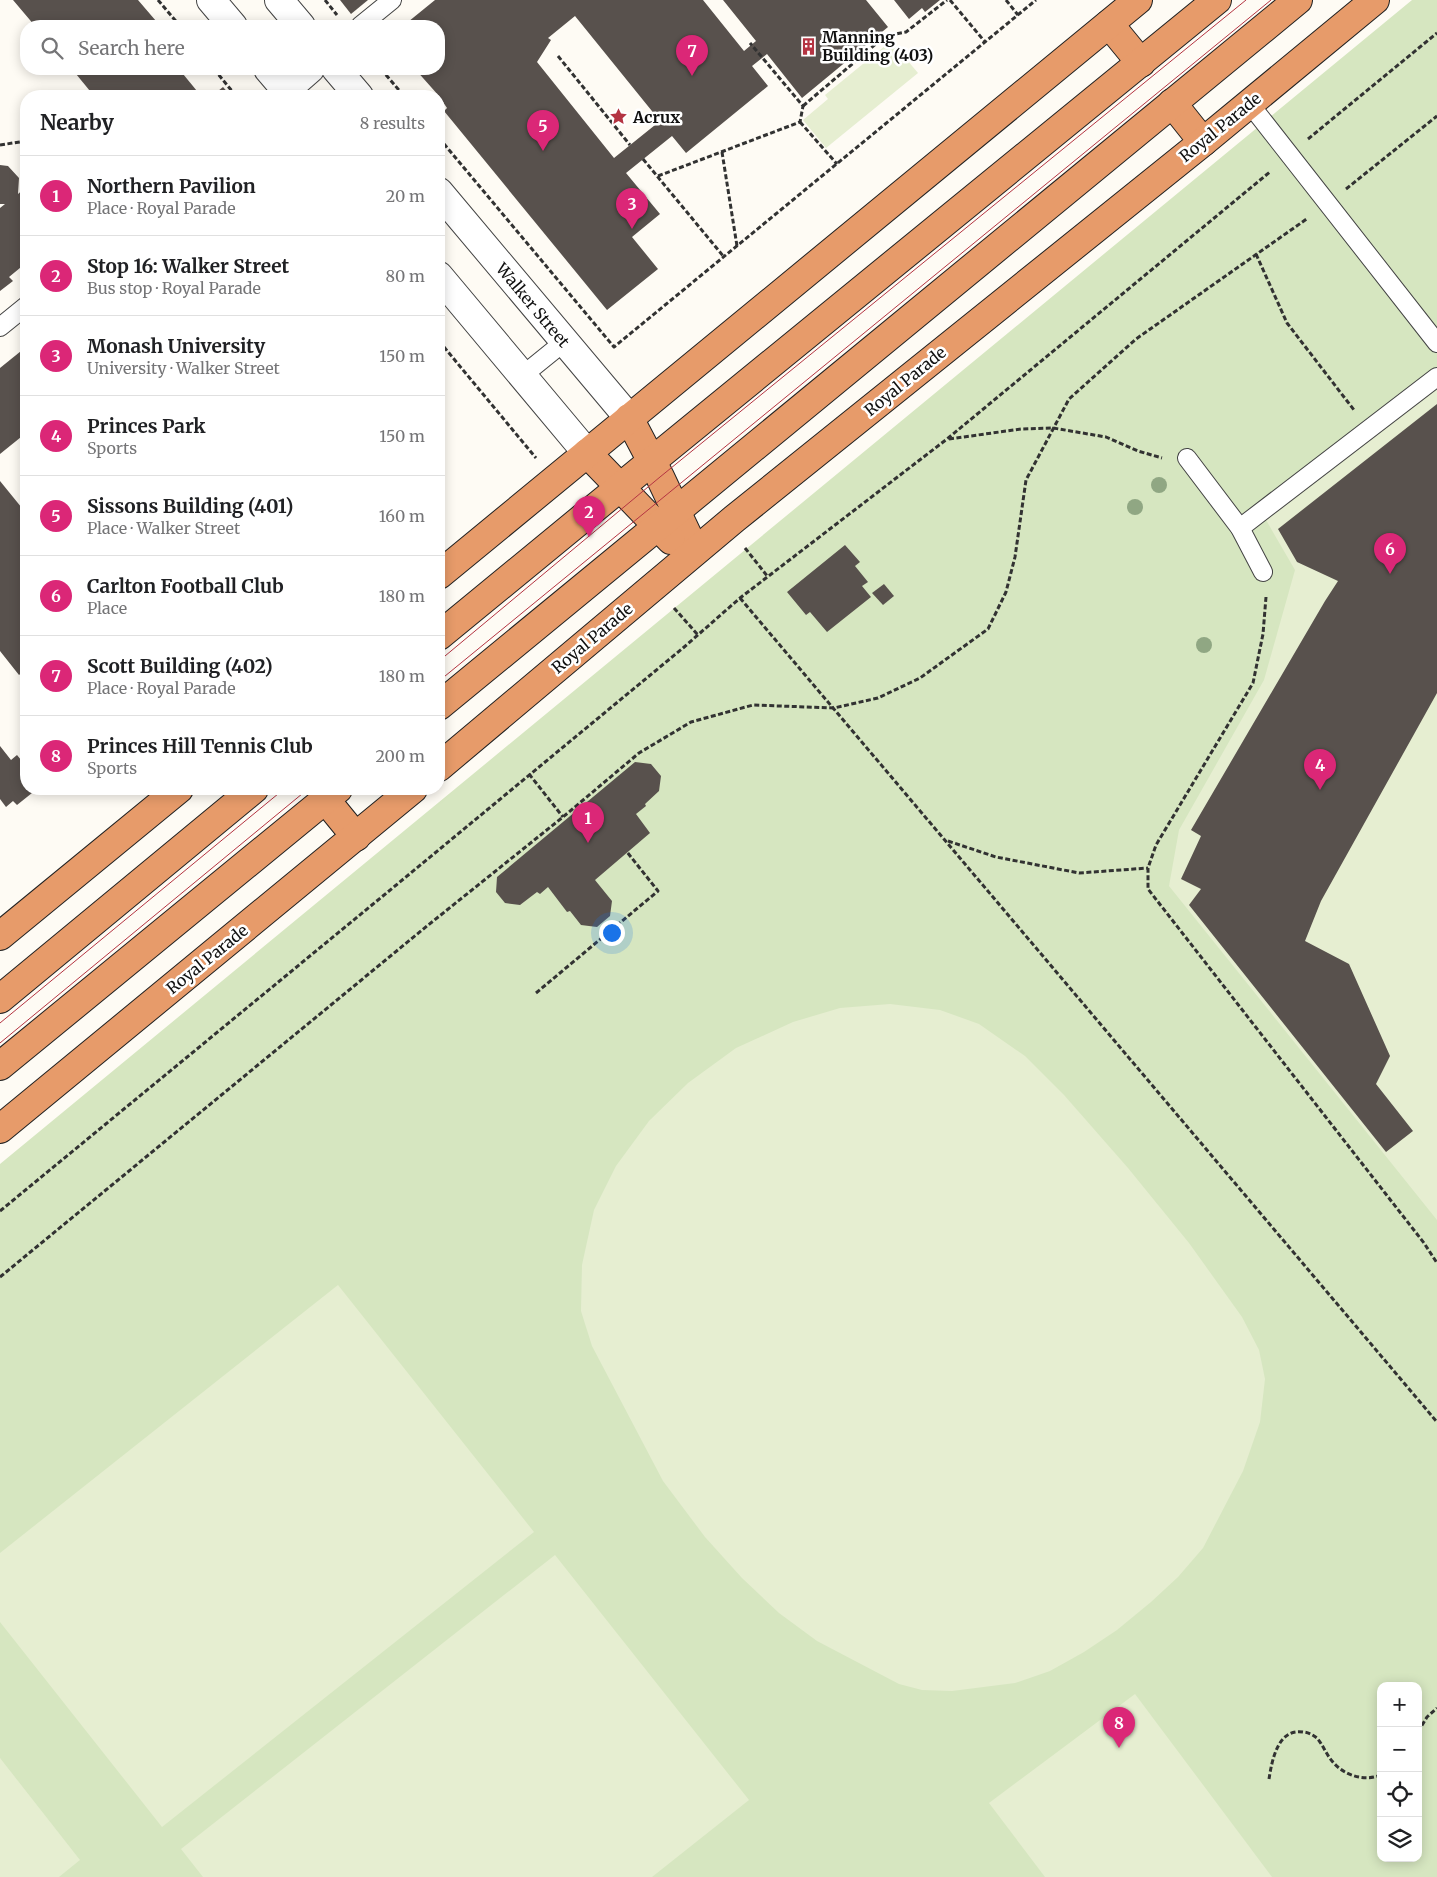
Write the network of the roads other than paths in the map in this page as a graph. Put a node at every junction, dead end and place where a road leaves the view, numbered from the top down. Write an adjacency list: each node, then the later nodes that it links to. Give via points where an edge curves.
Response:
1 (211, 0): 8 (street)
2 (279, 0): 9 (street)
3 (392, 0): 10 (lane)
4 (1138, 0): 11 (highway)
5 (1217, 0): 12 (highway)
6 (1298, 0): 19 (highway)
7 (1375, 0): 20 (highway, Royal Parade)
8 (228, 20)
9 (296, 20)
10 (367, 20)
11 (1109, 24): 12 (highway); 30 (highway)
12 (1141, 63): 33 (highway)
13 (272, 75): 16 (street)
14 (304, 75): 17 (street)
15 (341, 75): 18 (street)
16 (282, 90)
17 (289, 90)
18 (354, 90)
19 (1172, 103): 21 (highway); 35 (highway)
20 (1249, 103): 21 (highway, Royal Parade); 27 (lane)
21 (1203, 142): 37 (highway, Royal Parade)
22 (445, 199): 26 (street, Walker Street)
23 (445, 283): 28 (street)
24 (20, 311): 25 (lane)
25 (0, 328)
26 (564, 342): 28 (lane); 30 (street, Walker Street)
27 (1437, 342)
28 (522, 376): 31 (street)
29 (1437, 377): 36 (lane)
30 (629, 418): 31 (highway); 33 (highway)
31 (586, 453): 34 (highway); 38 (highway)
32 (1187, 458): 36 (lane)
33 (652, 461): 34 (highway); 35 (highway)
34 (620, 487): 35 (highway); 40 (highway)
35 (667, 518): 37 (highway); 41 (highway)
36 (1240, 528): 39 (lane)
37 (692, 554): 42 (highway, Royal Parade)
38 (445, 569)
39 (1263, 572)
40 (445, 631)
41 (445, 701)
42 (445, 762)
43 (172, 795): 49 (highway)
44 (247, 795): 50 (highway)
45 (331, 795): 51 (highway)
46 (333, 795): 48 (highway)
47 (406, 795): 48 (highway, Royal Parade)
48 (356, 837): 52 (highway, Royal Parade)
49 (0, 936)
50 (0, 998)
51 (0, 1066)
52 (0, 1129)

